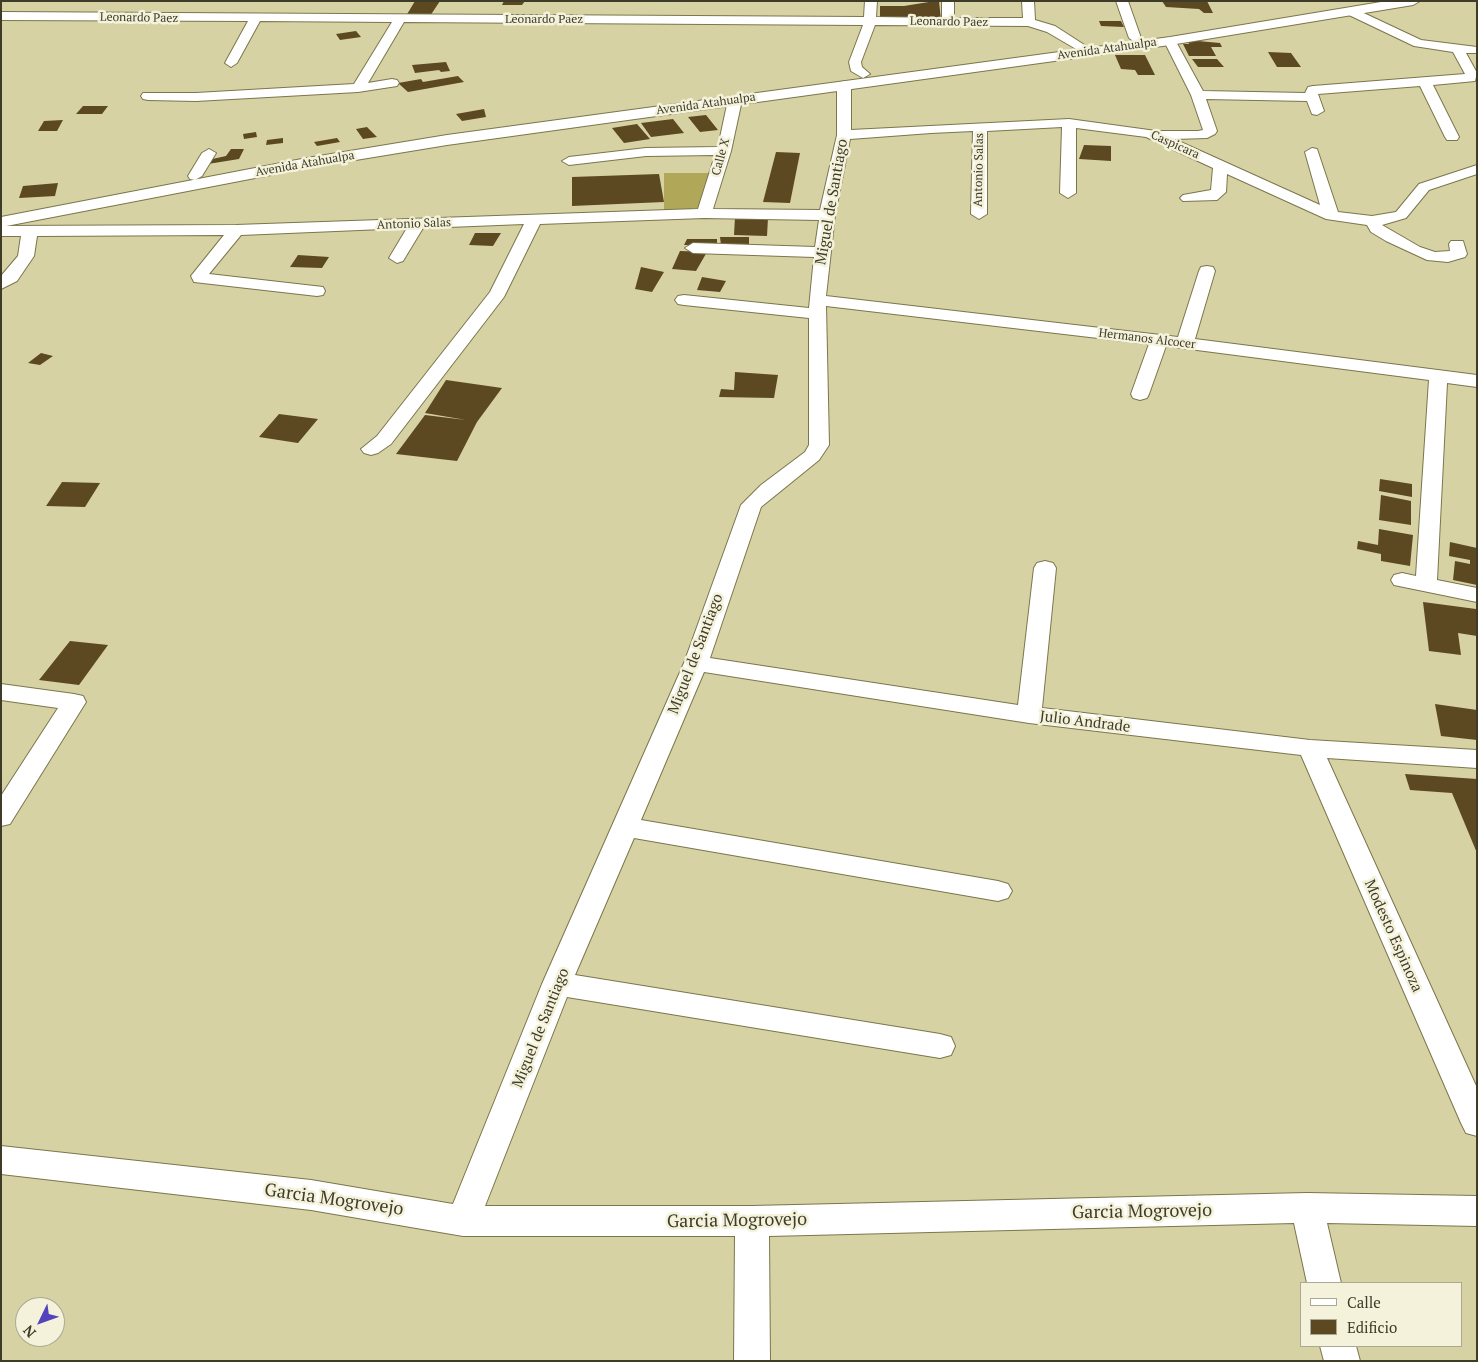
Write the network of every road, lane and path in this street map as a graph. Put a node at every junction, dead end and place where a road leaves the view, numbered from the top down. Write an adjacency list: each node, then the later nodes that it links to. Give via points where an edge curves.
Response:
1 (871, 1): 13 (street)
2 (948, 1): 14 (street)
3 (1028, 1): 15 (street)
4 (1122, 1): 16 (street)
5 (1371, 1): 16 (highway, Avenida Atahualpa)
6 (1413, 1): 8 (highway, Avenida Atahualpa)
7 (312, 6): 11 (street)
8 (1353, 12): 17 (highway, Avenida Atahualpa); 19 (street, via 1418,43)
9 (1, 16): 10 (street, Leonardo Paez)
10 (255, 19): 11 (street, Leonardo Paez); 21 (street)
11 (292, 19): 12 (street, Leonardo Paez)
12 (400, 19): 13 (street, Leonardo Paez, via 627,15); 25 (street)
13 (870, 21): 14 (street, Leonardo Paez); 22 (street, Miguel de Santiago, via 855,62)
14 (950, 22): 15 (street, Leonardo Paez)
15 (1029, 22): 18 (street, Leonardo Paez, via 1050,29)
16 (1135, 38): 18 (highway, Avenida Atahualpa)
17 (1170, 41): 22 (highway, Avenida Atahualpa); 26 (street)
18 (1080, 46): 22 (highway, Avenida Atahualpa)
19 (1458, 49): 20 (street); 23 (street, via 1472,76)
20 (1477, 50)
21 (231, 62)
22 (854, 80): 29 (highway, Avenida Atahualpa); 34 (street, Miguel de Santiago); 42 (highway, Avenida Atahualpa, via 325,152)
23 (1425, 82): 28 (street, via 1318,90 1312,92); 35 (street)
24 (392, 83): 25 (street)
25 (358, 88): 27 (street)
26 (1198, 95): 28 (street); 33 (street, via 1210,131 1208,134)
27 (148, 96)
28 (1313, 97): 30 (street)
29 (735, 100): 36 (street, Calle X); 52 (highway, Avenida Atahualpa, via 307,162)
30 (1317, 111)
31 (1068, 123): 32 (street, Caspicara); 33 (street, Caspicara); 43 (street)
32 (980, 126): 34 (street, Caspicara); 47 (street, Antonio Salas)
33 (1150, 134): 40 (street, Caspicara)
34 (844, 135): 48 (street, Miguel de Santiago)
35 (1452, 137)
36 (724, 151): 39 (street, via 646,152); 45 (street, Calle X)
37 (1312, 152): 49 (street)
38 (209, 153): 42 (street)
39 (569, 161)
40 (1221, 166): 44 (street, via 1218,192 1212,197); 49 (street, Caspicara)
41 (1477, 169): 51 (street, Caspicara, via 1424,188 1401,215)
42 (195, 176): 46 (highway, Avenida Atahualpa)
43 (1068, 193)
44 (1188, 198)
45 (704, 213): 48 (street, Antonio Salas); 50 (street, Antonio Salas)
46 (1, 214)
47 (979, 214)
48 (827, 215): 59 (street, Miguel de Santiago)
49 (1331, 216): 51 (street, Caspicara)
50 (533, 221): 53 (street, Antonio Salas); 71 (street, via 498,293 384,440)
51 (1372, 221): 57 (street, via 1377,229 1432,257 1459,254)
52 (1, 222)
53 (418, 224): 54 (street, Antonio Salas); 60 (street)
54 (236, 230): 56 (street, Antonio Salas); 63 (street, via 198,276 200,278)
55 (1, 231): 56 (street, Antonio Salas)
56 (30, 232): 62 (street, via 26,256)
57 (1457, 244)
58 (693, 248): 59 (street)
59 (822, 252): 65 (street, Miguel de Santiago)
60 (397, 258)
61 (1207, 272): 67 (street)
62 (1, 284)
63 (317, 291)
64 (684, 300): 65 (street, Hermanos Alcocer)
65 (817, 307): 66 (street, Hermanos Alcocer); 76 (street, Miguel de Santiago, via 819,445 812,456 751,505)
66 (1159, 340): 67 (street, Hermanos Alcocer); 70 (street)
67 (1185, 343): 68 (street, Hermanos Alcocer)
68 (1438, 376): 69 (street, Hermanos Alcocer); 74 (street)
69 (1477, 381)
70 (1140, 394)
71 (371, 449)
72 (1045, 568): 78 (street)
73 (1402, 580): 74 (street)
74 (1426, 585): 75 (street)
75 (1477, 595)
76 (696, 663): 78 (street, Julio Andrade); 82 (street, Miguel de Santiago)
77 (1, 692): 81 (street, via 74,702)
78 (1029, 715): 79 (street, Julio Andrade)
79 (1310, 748): 80 (street, Julio Andrade); 86 (street, Modesto Espinoza)
80 (1477, 759)
81 (1, 817)
82 (626, 827): 83 (street); 84 (street, Miguel de Santiago)
83 (998, 891)
84 (558, 984): 85 (street); 90 (street, Miguel de Santiago)
85 (940, 1046)
86 (1477, 1123)
87 (1, 1160): 90 (street, Garcia Mogrovejo, via 311,1195)
88 (1307, 1208): 89 (street, Garcia Mogrovejo); 91 (street, Garcia Mogrovejo); 92 (street)
89 (1477, 1211)
90 (463, 1221): 91 (street, Garcia Mogrovejo)
91 (752, 1221): 94 (street)
92 (1324, 1282)
93 (1338, 1347): 95 (street)
94 (752, 1361)
95 (1342, 1361)

